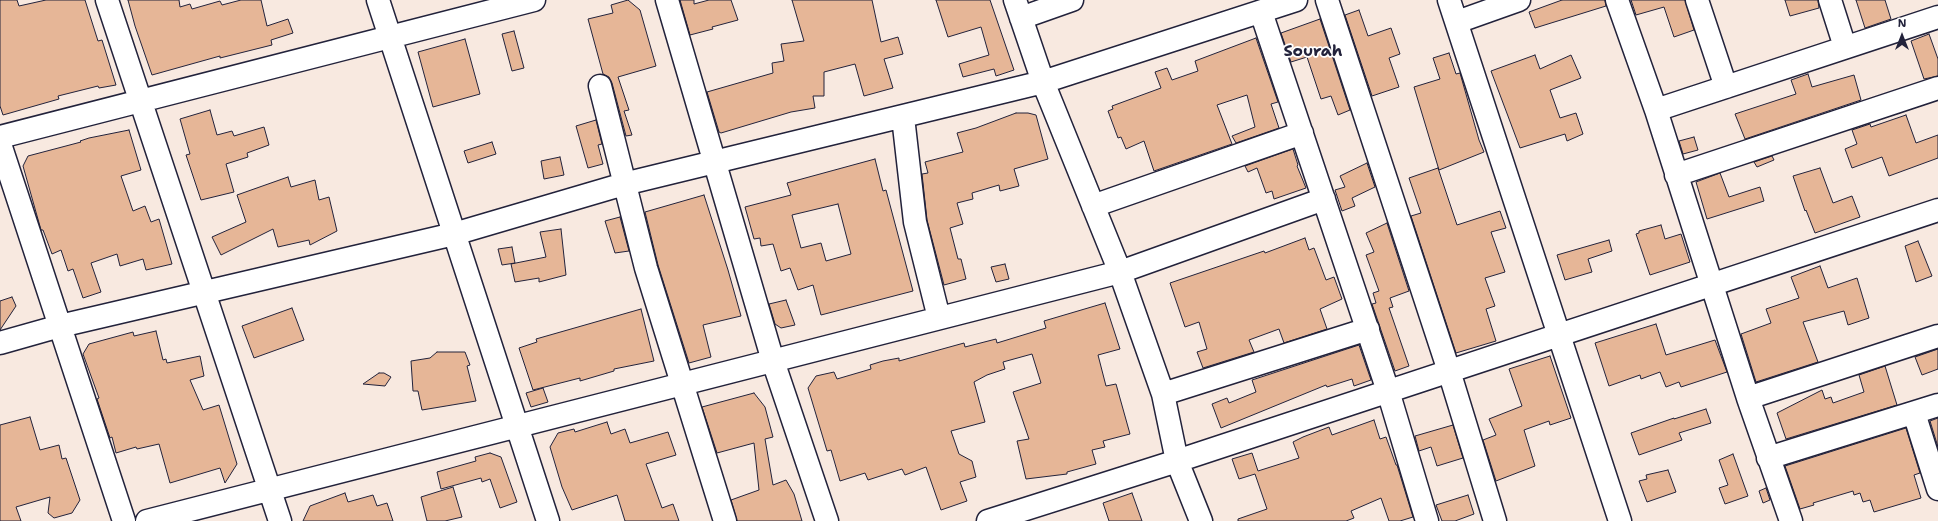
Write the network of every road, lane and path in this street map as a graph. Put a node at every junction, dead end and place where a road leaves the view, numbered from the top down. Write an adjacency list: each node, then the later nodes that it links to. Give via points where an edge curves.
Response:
1 (107, 0): 23 (street)
2 (378, 0): 17 (street)
3 (534, 0): 17 (street)
4 (667, 0): 29 (street)
5 (1072, 0): 13 (street)
6 (1296, 0): 14 (street)
7 (1327, 0): 46 (street)
8 (1449, 0): 16 (street)
9 (1519, 0): 16 (street)
10 (1617, 0): 24 (street)
11 (1697, 0): 21 (street)
12 (1830, 0): 18 (street)
13 (1018, 9): 19 (street)
14 (1262, 12): 19 (street); 26 (street)
15 (1938, 17): 18 (street)
16 (1457, 22): 42 (street)
17 (390, 37): 23 (street); 35 (street)
18 (1846, 47): 21 (street)
19 (1043, 82): 25 (street); 33 (street)
20 (600, 86): 31 (street)
21 (1726, 87): 24 (street)
22 (1938, 88): 30 (street)
23 (141, 102): 27 (street); 38 (street)
24 (1656, 110): 30 (street)
25 (903, 117): 29 (street); 39 (street, via 915,222)
26 (1302, 133): 32 (street); 33 (street)
27 (0, 137)
28 (0, 144): 40 (street)
29 (714, 161): 31 (street); 45 (street)
30 (1676, 175): 37 (street)
31 (624, 184): 35 (street); 47 (street, via 646,268)
32 (1324, 199): 36 (street); 41 (street)
33 (1093, 206): 36 (street)
34 (1938, 210): 37 (street)
35 (454, 234): 38 (street); 53 (street)
36 (1120, 272): 39 (street); 49 (street)
37 (1712, 286): 42 (street); 50 (street)
38 (204, 292): 40 (street); 57 (street)
39 (939, 318): 45 (street)
40 (60, 326): 44 (street); 59 (street)
41 (1368, 329): 48 (street); 49 (street)
42 (1558, 335): 46 (street); 68 (street)
43 (1938, 336): 50 (street)
44 (0, 343)
45 (773, 361): 47 (street); 64 (street)
46 (1449, 371): 48 (street); 67 (street)
47 (682, 384): 53 (street); 63 (street)
48 (1388, 391): 55 (street); 66 (street)
49 (1163, 394): 55 (street)
50 (1748, 398): 54 (street)
51 (1938, 405): 52 (street)
52 (1914, 413): 54 (street); 56 (street)
53 (517, 427): 57 (street); 62 (street)
54 (1768, 458): 69 (street)
55 (1177, 462): 58 (street); 65 (street)
56 (1938, 489)
57 (270, 491): 60 (street); 61 (street)
58 (998, 519)
59 (124, 521)
60 (147, 521)
61 (280, 521)
62 (548, 521)
63 (724, 521)
64 (826, 521)
65 (1201, 521)
66 (1427, 521)
67 (1496, 521)
68 (1620, 521)
69 (1791, 521)

